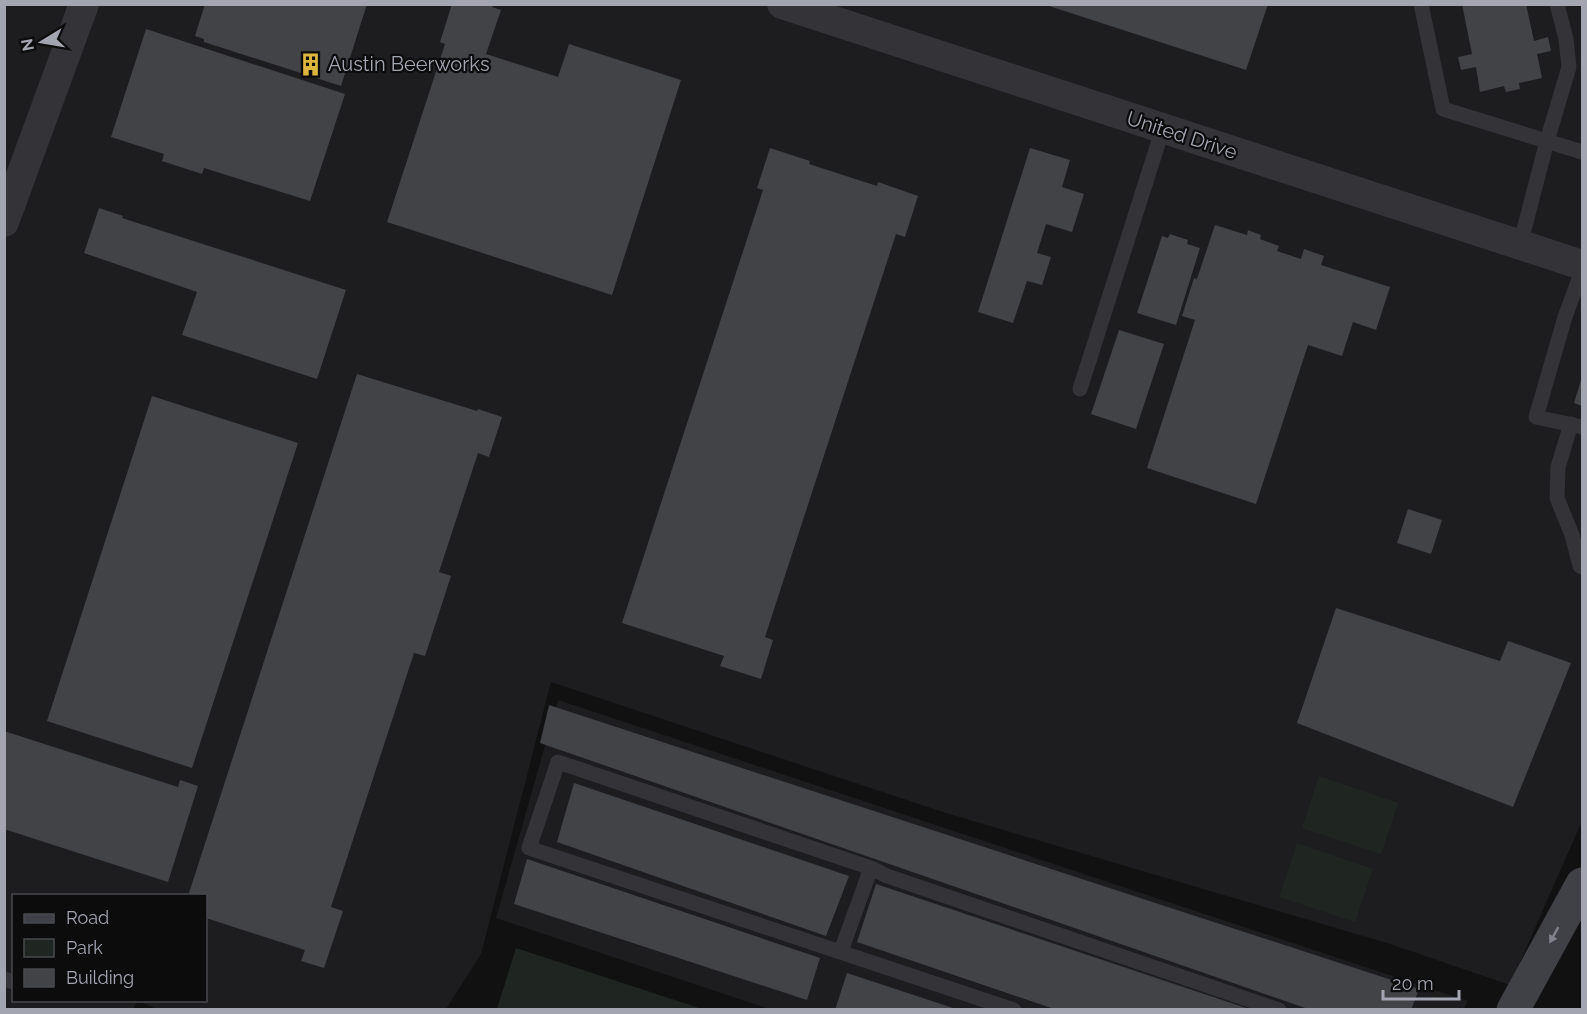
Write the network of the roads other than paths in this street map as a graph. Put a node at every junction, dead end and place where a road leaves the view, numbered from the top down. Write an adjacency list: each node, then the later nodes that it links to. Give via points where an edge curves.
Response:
1 (84, 4): 8 (street)
2 (782, 4): 5 (street, United Drive)
3 (1421, 4): 6 (lane, via 1443,109)
4 (1557, 4): 6 (lane, via 1569,67)
5 (1163, 128): 9 (street, United Drive); 12 (lane)
6 (1547, 141): 7 (lane); 9 (lane)
7 (1582, 152)
8 (4, 222)
9 (1520, 245): 10 (street, United Drive)
10 (1582, 265)
11 (1582, 271): 13 (lane, via 1536,417)
12 (1080, 389)
13 (1577, 425): 14 (lane, via 1558,467 1557,498)
14 (1582, 567)
15 (871, 868): 17 (lane); 17 (lane, via 558,762 529,848); 19 (lane)
16 (1582, 884): 20 (main road, one-way to 20)
17 (841, 951): 18 (lane)
18 (1014, 1010)
19 (1279, 1010)
20 (1513, 1010)

